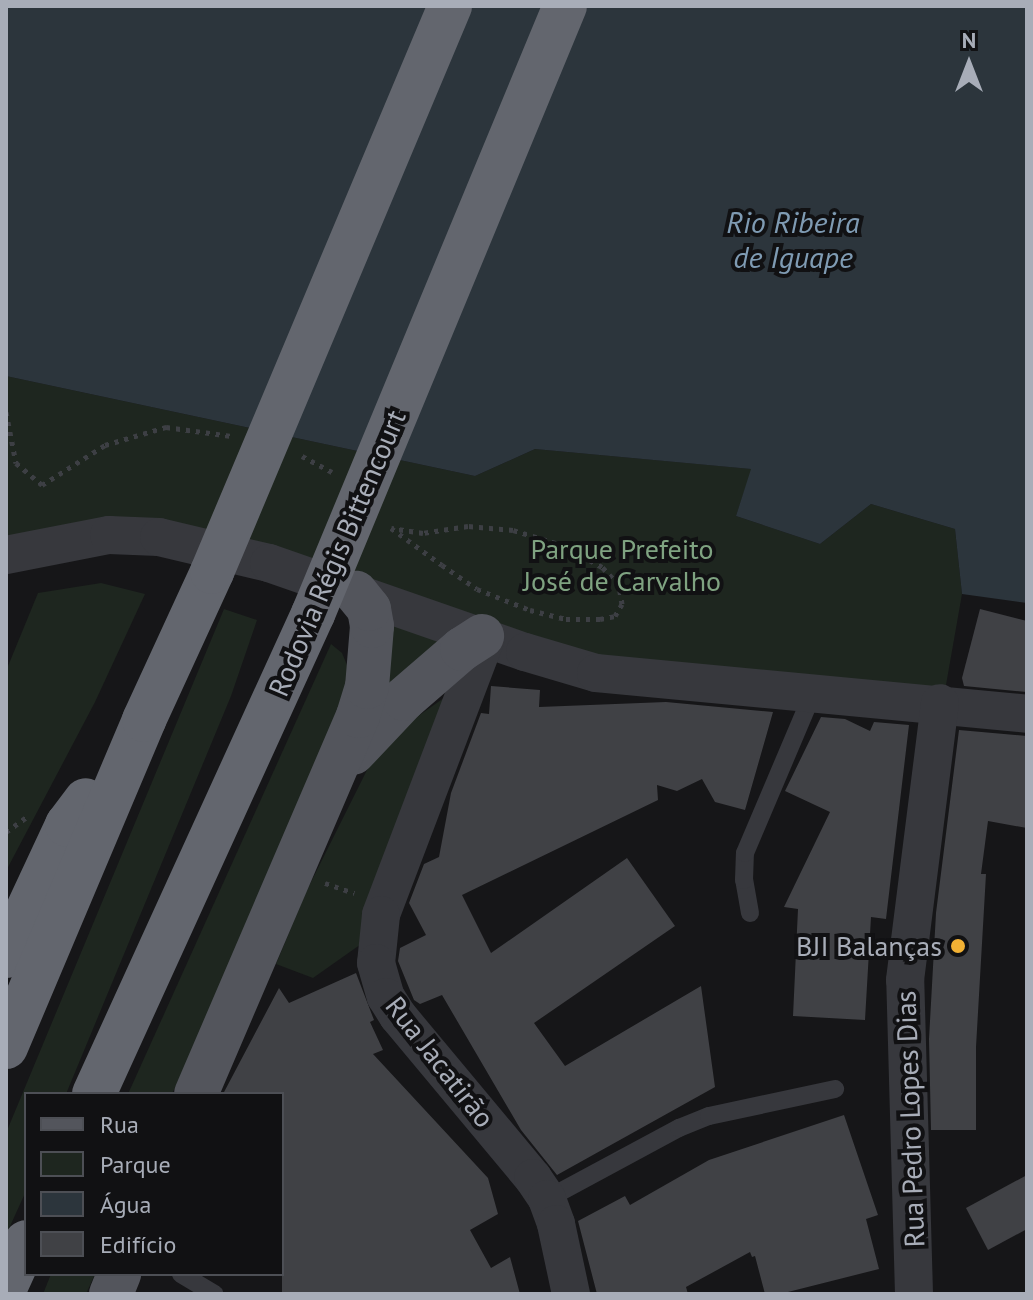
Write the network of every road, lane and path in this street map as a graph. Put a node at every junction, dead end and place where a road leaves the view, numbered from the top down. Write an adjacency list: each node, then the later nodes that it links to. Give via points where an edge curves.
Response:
1 (450, 6): 15 (highway, via 212,572)
2 (565, 6): 23 (highway, Rodovia Régis Bittencourt, via 313,614)
3 (6, 412): 4 (path, via 16,463 42,485 105,445 166,427)
4 (242, 439)
5 (298, 454): 6 (path)
6 (340, 478)
7 (384, 520): 8 (path)
8 (391, 528): 8 (path, via 423,533 498,528 565,546 602,567 619,585 622,604 615,616 600,619 566,619 530,610 477,589)
9 (6, 555): 10 (street, via 109,535 159,537 269,563)
10 (356, 593): 11 (street); 16 (main road, via 371,617 372,649 362,701)
11 (484, 637): 12 (street, via 596,673); 16 (main road, via 462,649 388,714); 18 (street, Rua Jacatirão)
12 (813, 693): 13 (street); 19 (lane, via 745,853)
13 (940, 703): 14 (street); 29 (street, Rua Pedro Lopes Dias, via 905,980)
14 (1027, 714)
15 (144, 720): 20 (highway, via 67,825); 21 (highway)
16 (335, 773): 17 (main road)
17 (290, 872): 18 (path); 24 (main road)
18 (386, 903): 25 (street, Rua Jacatirão, via 375,946 386,997)
19 (750, 913)
20 (6, 956)
21 (6, 1047)
22 (835, 1089): 25 (lane, via 709,1116)
23 (95, 1092)
24 (197, 1092)
25 (547, 1199): 31 (street, Rua Jacatirão)
26 (24, 1246): 28 (highway)
27 (184, 1276): 30 (lane)
28 (6, 1286)
29 (918, 1290)
30 (214, 1294)
31 (571, 1294)

